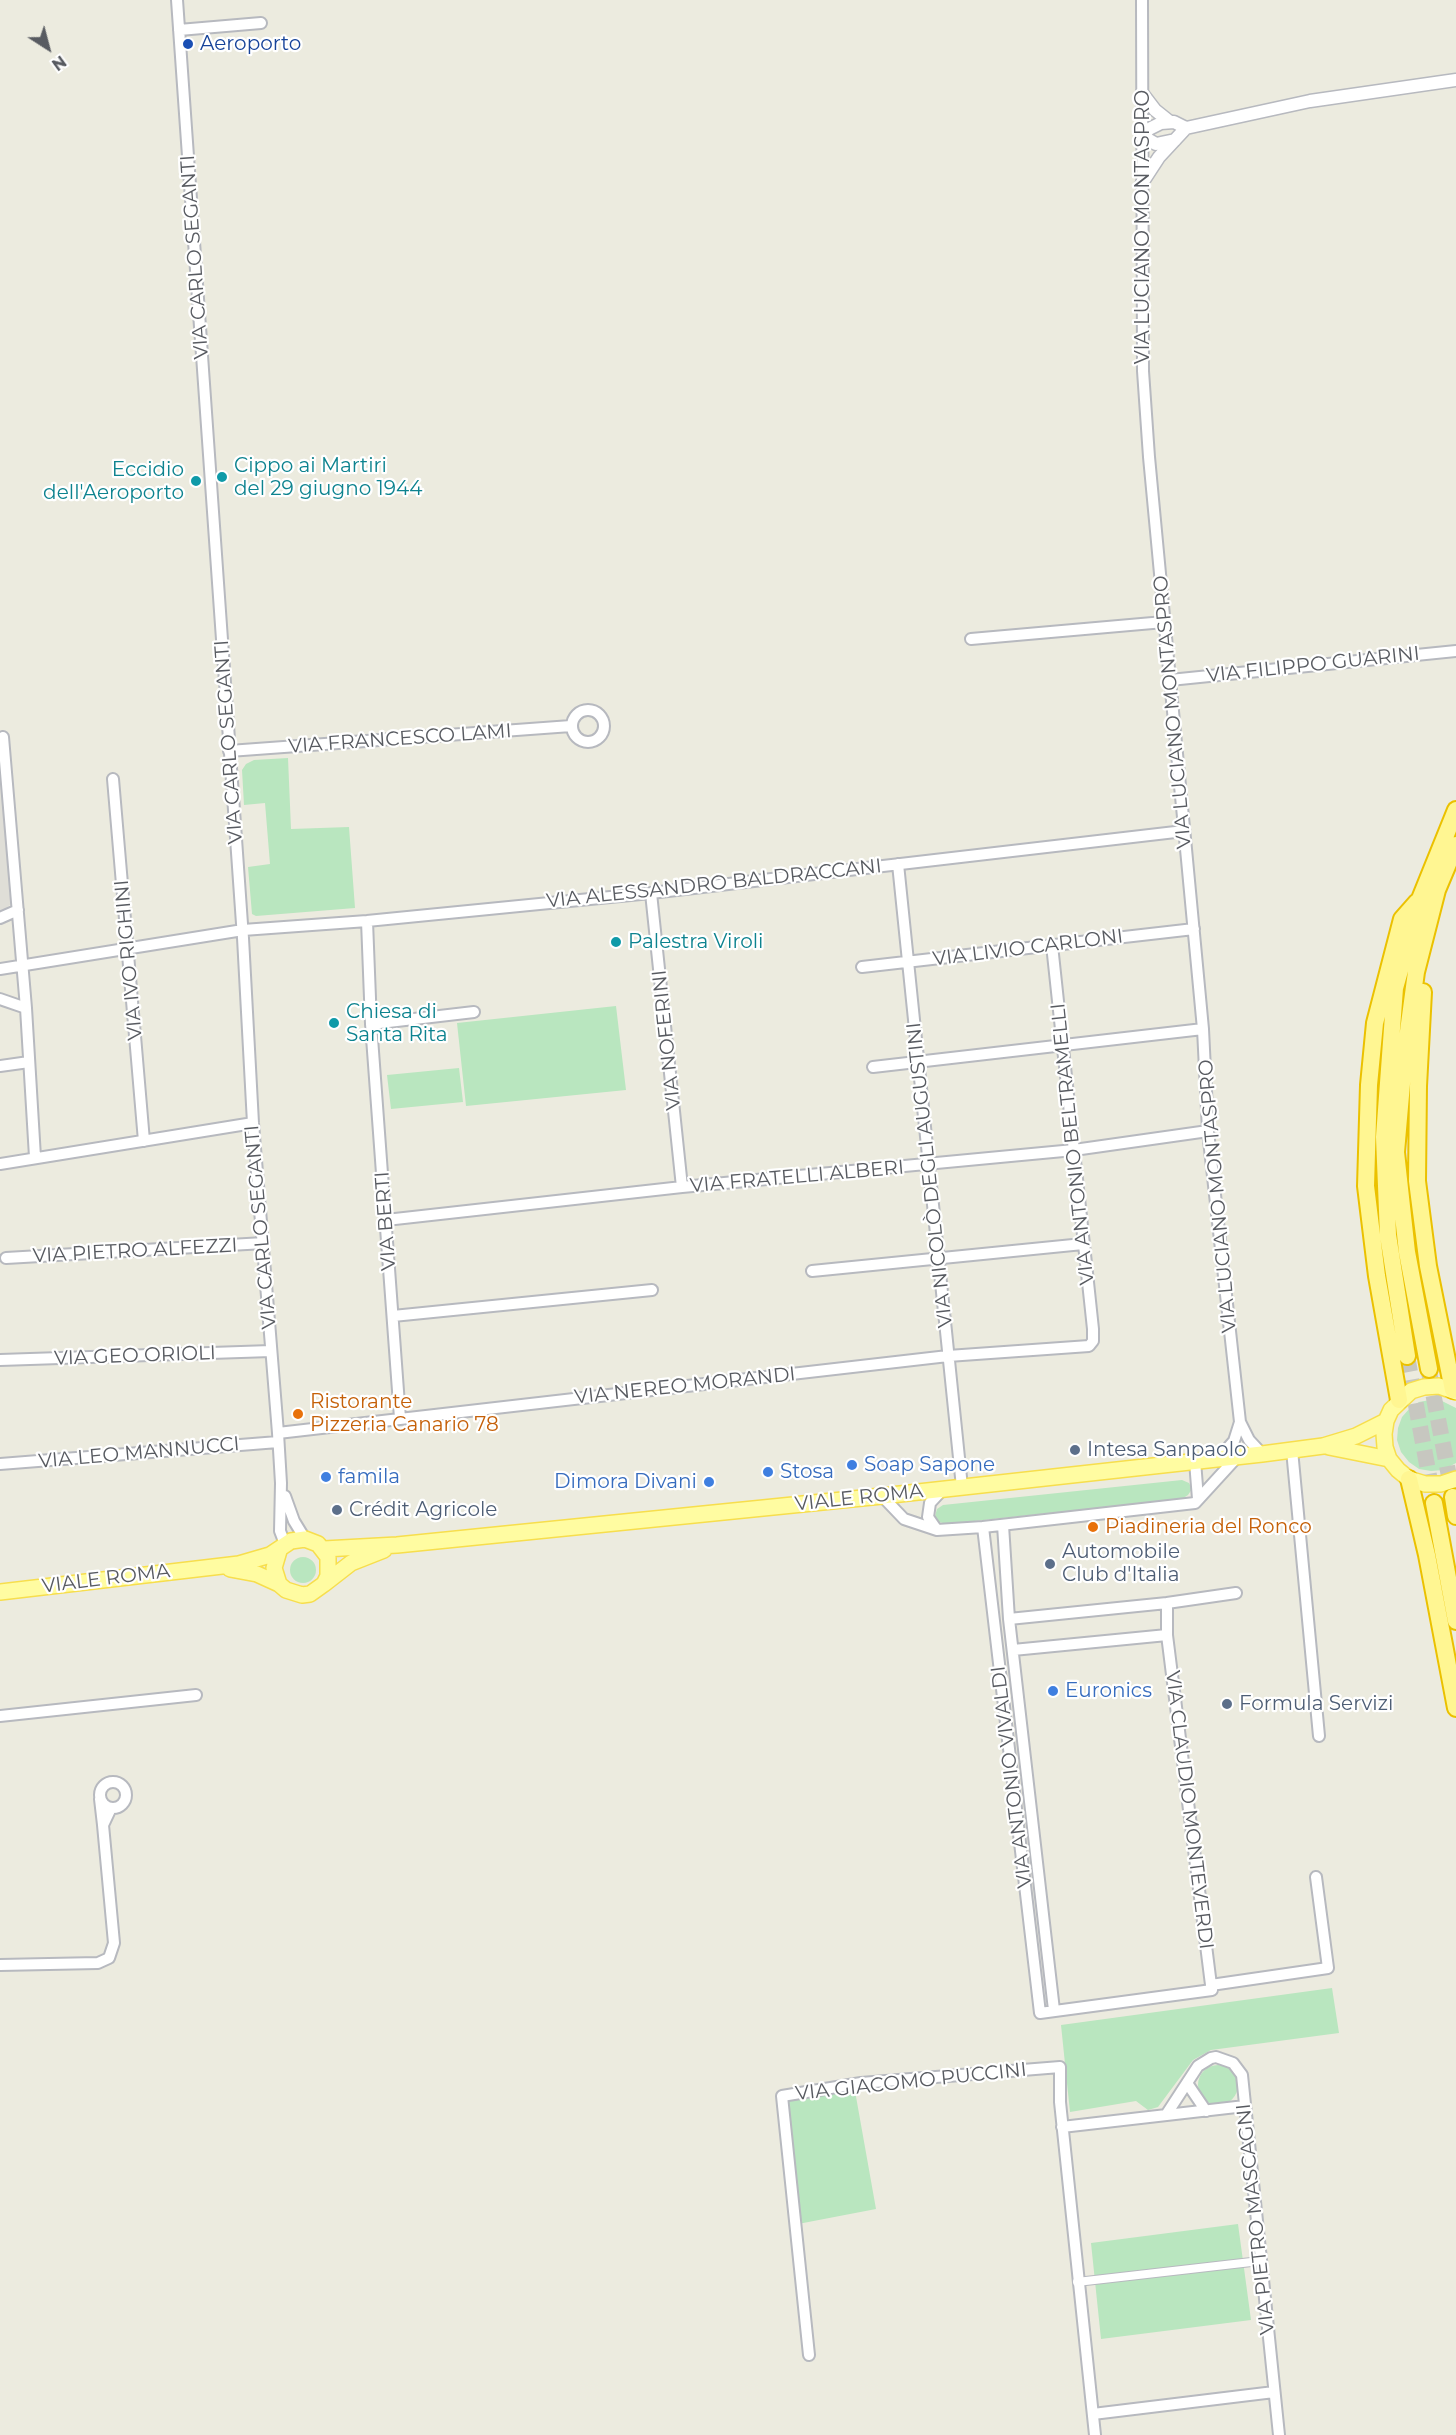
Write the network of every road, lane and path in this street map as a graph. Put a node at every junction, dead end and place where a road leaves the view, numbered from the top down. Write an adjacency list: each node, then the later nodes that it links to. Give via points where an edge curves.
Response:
1 (177, 0): 4 (street, VIA CARLO SEGANTI)
2 (1142, 0): 6 (street, VIA LUCIANO MONTASPRO)
3 (261, 24): 4 (street)
4 (179, 30): 18 (street, VIA CARLO SEGANTI)
5 (1456, 80): 8 (street, via 1310,100)
6 (1142, 93): 7 (street); 9 (street, VIA LUCIANO MONTASPRO)
7 (1170, 123): 8 (street); 9 (street, via 1155,125)
8 (1186, 128): 10 (street)
9 (1142, 136): 10 (street, via 1156,144); 11 (street, VIA LUCIANO MONTASPRO)
10 (1176, 139): 11 (street)
11 (1142, 183): 12 (street, VIA LUCIANO MONTASPRO, via 1143,371)
12 (1164, 622): 13 (street); 15 (street, VIA LUCIANO MONTASPRO)
13 (971, 639)
14 (1456, 651): 15 (street, VIA FILIPPO GUARINI)
15 (1170, 680): 21 (street, VIA LUCIANO MONTASPRO)
16 (571, 726): 18 (street, VIA FRANCESCO LAMI)
17 (3, 736): 27 (street)
18 (229, 751): 31 (street, VIA CARLO SEGANTI)
19 (113, 779): 33 (street, VIA IVO RIGHINI)
20 (1456, 810): 26 (highway)
21 (1184, 831): 23 (street, VIA ALESSANDRO BALDRACCANI); 30 (street, VIA LUCIANO MONTASPRO)
22 (1456, 845): 24 (highway)
23 (898, 864): 25 (street, VIA ALESSANDRO BALDRACCANI); 34 (street, VIA NICOLÒ DEGLI AUGUSTINI)
24 (1437, 890): 69 (highway, via 1416,972 1396,1152 1407,1252); 70 (highway, via 1438,917 1424,981 1418,1181 1428,1266)
25 (651, 893): 29 (street, VIA ALESSANDRO BALDRACCANI); 55 (street, VIA NOFERINI)
26 (1420, 899): 67 (highway, via 1395,988 1384,1137 1388,1236); 71 (highway, via 1402,919 1375,1023 1369,1085 1366,1186)
27 (18, 910): 28 (street); 35 (street)
28 (0, 918)
29 (367, 921): 31 (street, VIA ALESSANDRO BALDRACCANI); 41 (street, VIA BERTI)
30 (1194, 929): 32 (street, VIA LIVIO CARLONI); 42 (street, VIA LUCIANO MONTASPRO)
31 (243, 930): 33 (street, VIA ALESSANDRO BALDRACCANI); 48 (street, VIA CARLO SEGANTI)
32 (1052, 945): 34 (street, VIA LIVIO CARLONI); 43 (street, VIA ANTONIO BELTRAMELLI)
33 (129, 948): 35 (street, VIA ALESSANDRO BALDRACCANI); 50 (street, VIA IVO RIGHINI)
34 (907, 962): 36 (street, VIA LIVIO CARLONI); 44 (street, VIA NICOLÒ DEGLI AUGUSTINI)
35 (23, 965): 37 (street, VIA ALESSANDRO BALDRACCANI); 39 (street)
36 (862, 968)
37 (0, 969)
38 (0, 999): 39 (street)
39 (26, 1008): 45 (street)
40 (474, 1011): 41 (street)
41 (371, 1024): 56 (street, VIA BERTI)
42 (1203, 1029): 43 (street); 49 (street, VIA LUCIANO MONTASPRO)
43 (1061, 1044): 44 (street); 51 (street, VIA ANTONIO BELTRAMELLI)
44 (918, 1061): 47 (street); 54 (street, VIA NICOLÒ DEGLI AUGUSTINI)
45 (29, 1062): 46 (street); 52 (street)
46 (0, 1066)
47 (873, 1067)
48 (253, 1123): 50 (street); 57 (street, VIA CARLO SEGANTI)
49 (1208, 1131): 51 (street, VIA FRATELLI ALBERI); 74 (street, VIA LUCIANO MONTASPRO)
50 (144, 1141): 52 (street)
51 (1074, 1150): 54 (street, VIA FRATELLI ALBERI); 58 (street, VIA ANTONIO BELTRAMELLI)
52 (35, 1157): 53 (street)
53 (0, 1164)
54 (930, 1165): 55 (street, VIA FRATELLI ALBERI); 60 (street, VIA NICOLÒ DEGLI AUGUSTINI)
55 (682, 1187): 56 (street, VIA FRATELLI ALBERI)
56 (386, 1220): 63 (street, VIA BERTI)
57 (264, 1243): 59 (street, VIA PIETRO ALFEZZI); 65 (street, VIA CARLO SEGANTI)
58 (1083, 1244): 60 (street); 64 (street, VIA ANTONIO BELTRAMELLI, via 1093,1329)
59 (6, 1258)
60 (939, 1258): 61 (street); 66 (street, VIA NICOLÒ DEGLI AUGUSTINI)
61 (812, 1270)
62 (652, 1290): 63 (street)
63 (393, 1317): 72 (street, VIA BERTI)
64 (1091, 1344): 66 (street, VIA NEREO MORANDI)
65 (271, 1351): 68 (street, VIA GEO ORIOLI); 75 (street, VIA CARLO SEGANTI)
66 (948, 1356): 72 (street, VIA NEREO MORANDI); 87 (street, VIA NICOLÒ DEGLI AUGUSTINI)
67 (1407, 1356)
68 (0, 1360)
69 (1429, 1369)
70 (1454, 1391): 71 (main road, via 1424,1387)
71 (1399, 1400): 73 (main road)
72 (400, 1418): 75 (street, VIA NEREO MORANDI)
73 (1386, 1421): 76 (main road, VIALE ROMA); 81 (main road, via 1384,1447)
74 (1240, 1422): 78 (street, VIA LUCIANO MONTASPRO); 80 (street, via 1234,1441)
75 (278, 1438): 83 (street, VIA LEO MANNUCCI); 86 (street, VIA CARLO SEGANTI)
76 (1323, 1446): 77 (main road, VIALE ROMA); 81 (main road, VIALE ROMA)
77 (1292, 1450): 78 (main road, VIALE ROMA); 114 (street)
78 (1262, 1454): 79 (main road, VIALE ROMA)
79 (1238, 1456): 80 (main road, VIALE ROMA); 91 (street)
80 (1218, 1459): 82 (main road, VIALE ROMA)
81 (1389, 1459): 84 (main road)
82 (1195, 1461): 87 (main road, VIALE ROMA); 91 (street)
83 (0, 1464)
84 (1409, 1479): 85 (main road, via 1425,1484); 112 (highway)
85 (1456, 1479)
86 (281, 1483): 97 (street, VIA CARLO SEGANTI); 99 (street, VIA CARLO SEGANTI)
87 (962, 1487): 88 (main road, VIALE ROMA)
88 (943, 1489): 89 (main road, VIALE ROMA); 96 (street, via 930,1503 928,1517)
89 (882, 1496): 96 (street, via 904,1519); 98 (main road, VIALE ROMA)
90 (1453, 1497): 93 (highway)
91 (1198, 1499): 94 (street, via 1194,1503)
92 (1434, 1503): 108 (highway)
93 (1456, 1516)
94 (1003, 1525): 95 (street); 107 (street, VIA ANTONIO VIVALDI)
95 (982, 1527): 96 (street); 121 (street, VIA ANTONIO VIVALDI, via 1040,2013)
96 (937, 1530)
97 (305, 1539): 99 (main road, via 291,1541); 100 (main road)
98 (395, 1545): 100 (main road, VIALE ROMA); 103 (main road, VIALE ROMA, via 351,1563)
99 (282, 1548): 101 (main road, VIALE ROMA, via 256,1560); 102 (main road, via 274,1568)
100 (324, 1549): 103 (main road, via 330,1566)
101 (212, 1567): 102 (main road, VIALE ROMA, via 257,1574); 104 (main road, VIALE ROMA)
102 (279, 1584): 103 (main road, via 302,1595)
103 (324, 1584)
104 (0, 1592)
105 (1236, 1593): 106 (street)
106 (1167, 1603): 107 (street); 109 (street, VIA CLAUDIO MONTEVERDI)
107 (1009, 1620): 110 (street, VIA ANTONIO VIVALDI)
108 (1456, 1621)
109 (1167, 1635): 110 (street); 120 (street, VIA CLAUDIO MONTEVERDI)
110 (1013, 1650): 121 (street, VIA ANTONIO VIVALDI)
111 (196, 1695): 113 (street)
112 (1456, 1708)
113 (0, 1716)
114 (1319, 1736)
115 (100, 1799): 116 (street); 116 (street, via 106,1784 121,1786 124,1801); 117 (street)
116 (111, 1808): 117 (street)
117 (103, 1825): 119 (street, via 114,1944 109,1958 98,1963)
118 (1316, 1877): 120 (street, via 1328,1968)
119 (0, 1965)
120 (1211, 1985): 121 (street, via 1212,1990)
121 (1054, 2010)
122 (1187, 2082): 123 (street, VIA PIETRO MASCAGNI, via 1198,2066 1211,2058 1233,2063 1242,2075); 124 (street, VIA PIETRO MASCAGNI); 125 (street, VIA PIETRO MASCAGNI)
123 (1245, 2106): 124 (street); 127 (street, VIA PIETRO MASCAGNI)
124 (1206, 2111): 125 (street)
125 (1166, 2115): 126 (street)
126 (1062, 2127): 128 (street, VIA GIACOMO PUCCINI); 129 (street, VIA GIACOMO PUCCINI, via 1060,2067 861,2083 782,2096)
127 (1260, 2262): 128 (street); 130 (street, VIA PIETRO MASCAGNI)
128 (1077, 2282): 131 (street, VIA GIACOMO PUCCINI)
129 (809, 2355)
130 (1274, 2392): 131 (street); 133 (street, VIA PIETRO MASCAGNI)
131 (1093, 2414): 132 (street, VIA GIACOMO PUCCINI)
132 (1095, 2435)
133 (1279, 2435)

